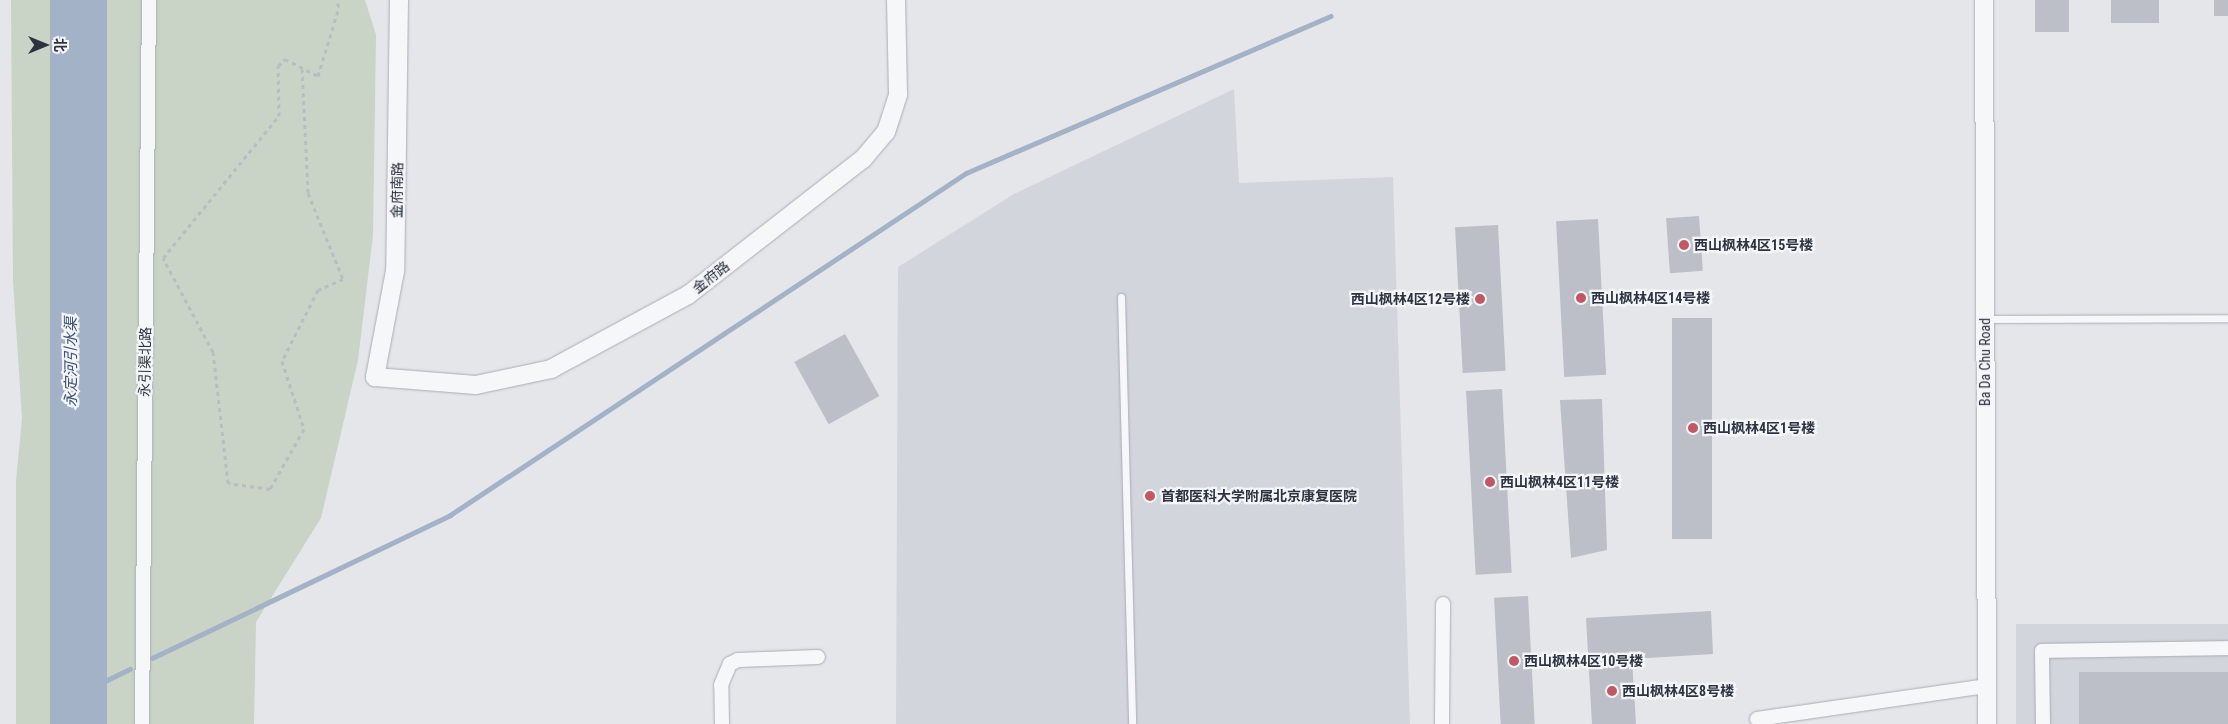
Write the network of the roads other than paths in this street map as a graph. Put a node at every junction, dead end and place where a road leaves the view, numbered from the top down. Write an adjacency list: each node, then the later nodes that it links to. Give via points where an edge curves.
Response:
1 (149, 0): 14 (street, 永引渠北路)
2 (399, 0): 8 (street, 金府南路, via 395,271)
3 (896, 0): 8 (street, 金府路, via 898,94 886,132 863,159 688,295 551,369 476,385)
4 (1984, 0): 7 (street, Ba Da Chu Road)
5 (1121, 296): 16 (lane)
6 (2228, 318): 7 (lane)
7 (1985, 319): 12 (street, Ba Da Chu Road)
8 (375, 377)
9 (1443, 604): 17 (street)
10 (2228, 648): 19 (street, via 2042,651)
11 (818, 657): 15 (street, via 738,660 730,664 721,685)
12 (1986, 686): 13 (street); 18 (street, Ba Da Chu Road)
13 (1757, 720)
14 (142, 724)
15 (722, 724)
16 (1132, 724)
17 (1442, 724)
18 (1986, 724)
19 (2043, 724)

